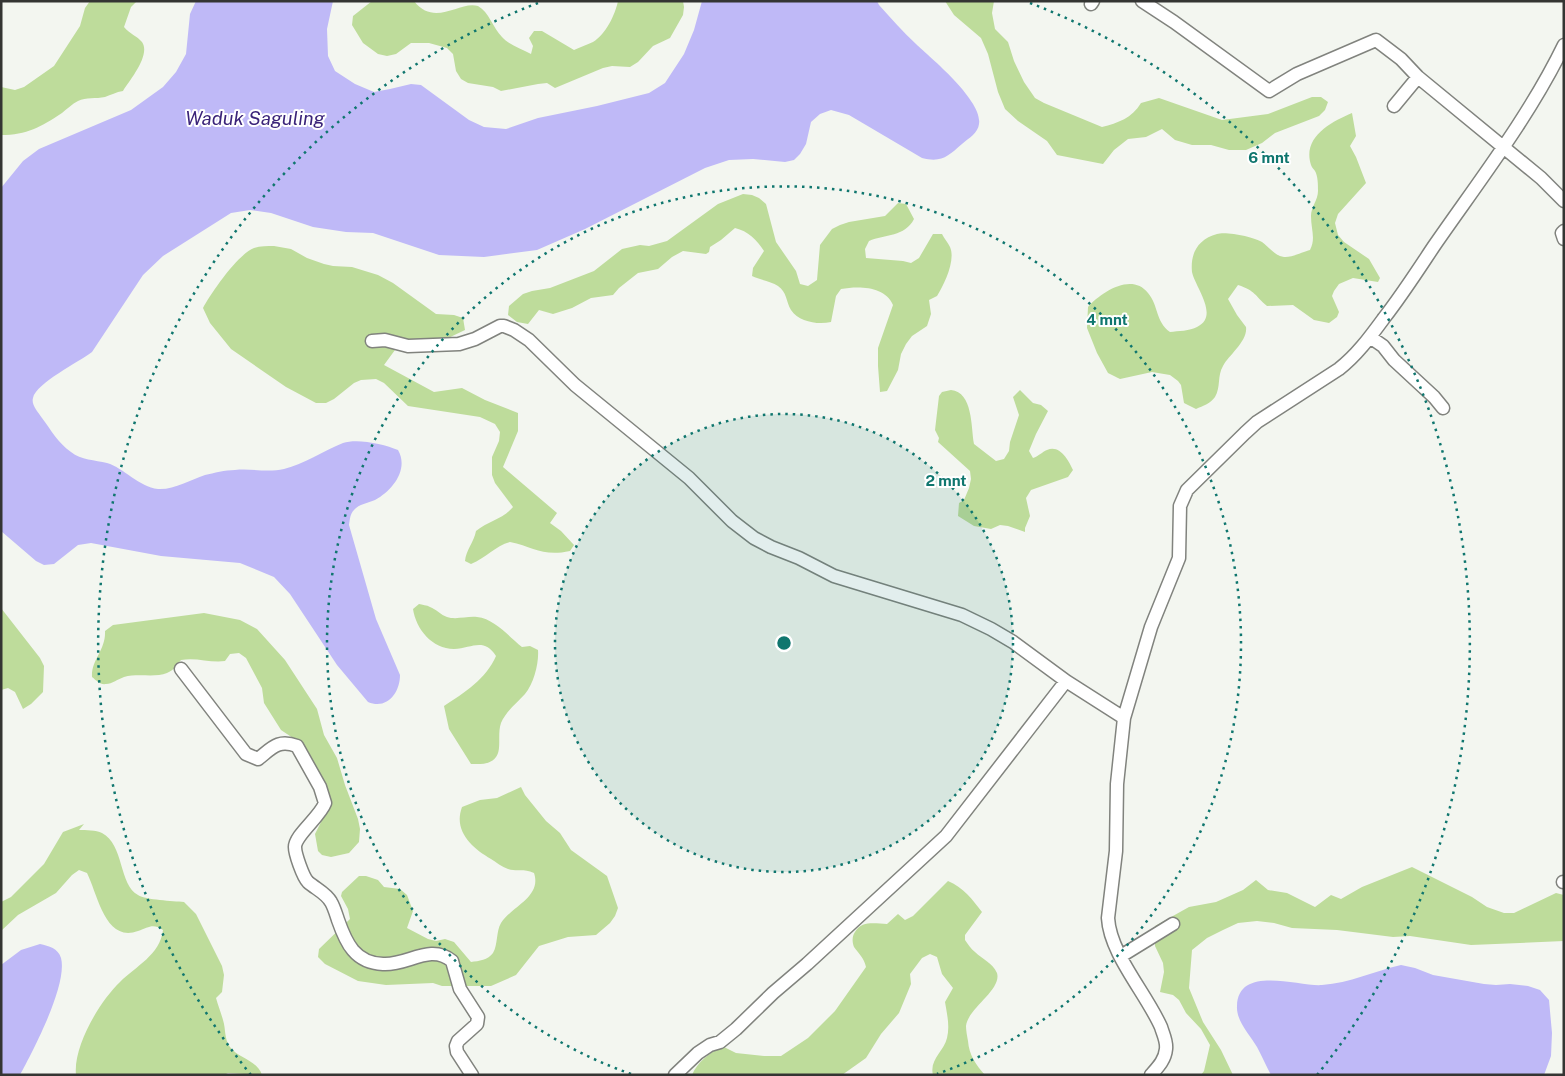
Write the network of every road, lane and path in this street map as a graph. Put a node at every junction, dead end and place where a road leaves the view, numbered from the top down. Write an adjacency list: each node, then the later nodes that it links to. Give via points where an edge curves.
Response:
1 (1142, 1): 3 (street, via 1269,91 1297,74 1376,40)
2 (1564, 45): 5 (street, via 1547,80)
3 (1418, 77): 4 (street); 5 (street)
4 (1394, 106)
5 (1504, 147): 6 (street); 9 (street)
6 (1564, 201)
7 (1564, 231): 8 (street)
8 (1564, 238)
9 (1370, 337): 11 (street, via 1383,346); 14 (street, via 1345,364 1257,422 1187,490 1180,506 1179,558 1151,627)
10 (372, 341): 13 (street, via 385,340 408,346 459,344 500,326 514,330 529,340 575,385 689,478 754,538 834,576 962,615 1013,642)
11 (1443, 408)
12 (181, 669): 17 (street, via 246,754 258,759 277,744 284,742 297,746 320,787 325,803 295,847 305,878 332,902 351,950 363,959 382,964 430,953 452,961 460,989 478,1017 477,1024 456,1046)
13 (1066, 681): 14 (street); 18 (street, via 946,836 736,1028 720,1042 698,1053)
14 (1124, 718): 16 (street, via 1117,784 1116,850 1108,918)
15 (1173, 924): 16 (street)
16 (1121, 956): 19 (street, via 1158,1020 1166,1041 1162,1062)
17 (472, 1075)
18 (675, 1075)
19 (1151, 1075)

